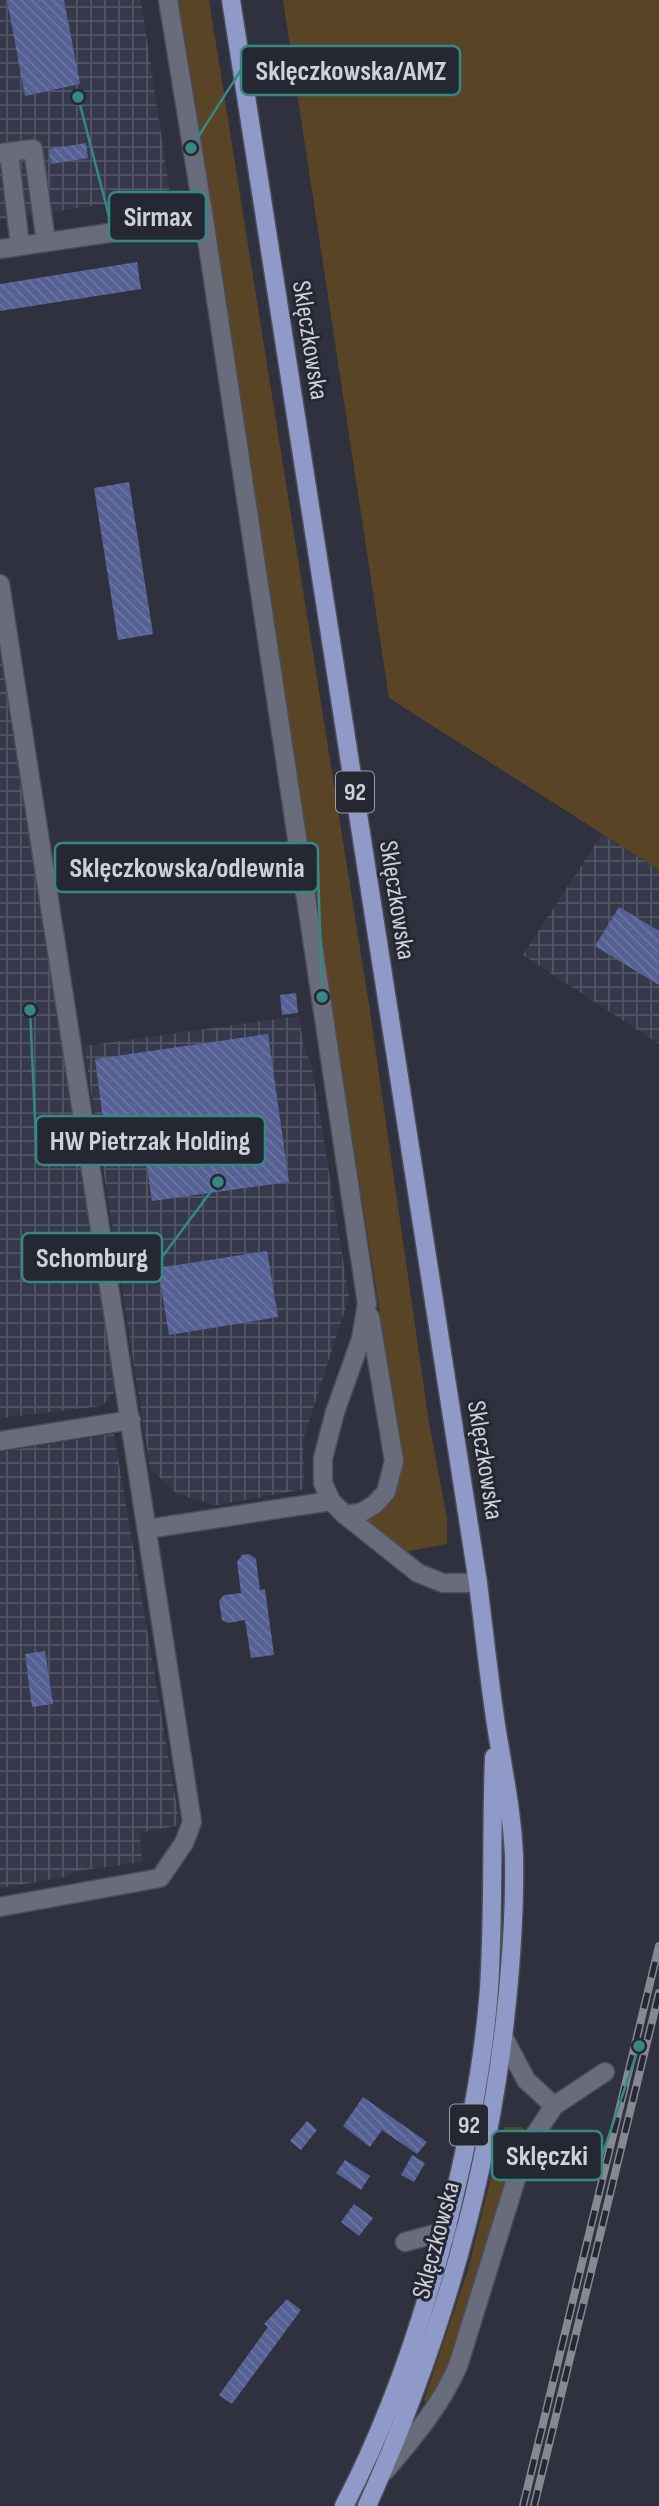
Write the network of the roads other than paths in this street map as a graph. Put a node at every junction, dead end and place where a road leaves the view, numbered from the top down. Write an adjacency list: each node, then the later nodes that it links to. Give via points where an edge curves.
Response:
1 (168, 0): 4 (street)
2 (231, 0): 15 (main road, Sklęczkowska / 92)
3 (4, 153): 5 (street, via 33,149); 6 (street)
4 (204, 219): 5 (street); 9 (street)
5 (46, 242): 6 (street)
6 (20, 246): 7 (street)
7 (0, 249)
8 (0, 584): 10 (street)
9 (367, 1304): 12 (street, via 361,1339 323,1458 323,1483); 13 (street, via 394,1461 386,1492 362,1512)
10 (131, 1420): 11 (street); 14 (street)
11 (0, 1441)
12 (331, 1501): 13 (street); 14 (street)
13 (345, 1515): 15 (street, via 418,1573 443,1583)
14 (147, 1529): 17 (street, via 192,1822 184,1843 160,1878)
15 (478, 1583): 16 (main road, Sklęczkowska / 92)
16 (496, 1725): 18 (main road, Sklęczkowska / 92, via 511,1804 514,1858); 21 (main road, Sklęczkowska / 92, via 488,2003 481,2065)
17 (0, 1907)
18 (503, 2036): 20 (street, via 526,2080); 22 (main road, Sklęczkowska / 92, via 484,2159)
19 (605, 2072): 20 (street)
20 (554, 2106): 24 (street, via 521,2160 458,2366 429,2417)
21 (446, 2231): 22 (street); 23 (street); 25 (main road, Sklęczkowska / 92, via 394,2393)
22 (465, 2236): 24 (main road, Sklęczkowska / 92, via 422,2373)
23 (405, 2242)
24 (380, 2476): 26 (main road, Sklęczkowska / 92)
25 (344, 2506)
26 (367, 2506)

